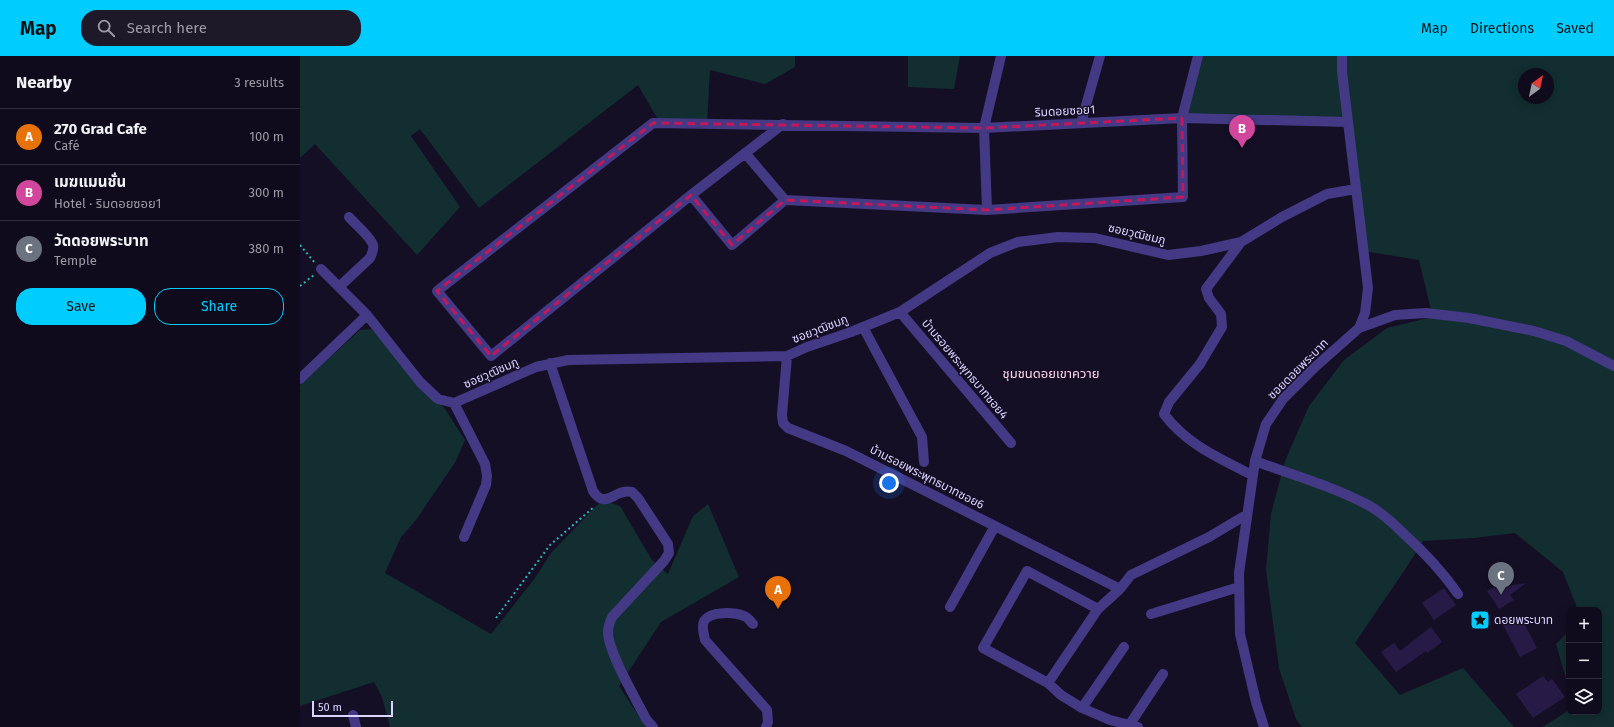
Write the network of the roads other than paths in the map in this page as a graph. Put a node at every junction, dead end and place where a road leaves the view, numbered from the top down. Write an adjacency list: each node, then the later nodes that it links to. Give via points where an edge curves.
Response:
1 (1001, 56): 9 (street)
2 (1100, 56): 7 (street)
3 (1198, 56): 5 (street)
4 (1342, 56): 6 (street)
5 (1182, 118): 6 (street, ริมดอยซอย1); 7 (street, ริมดอยซอย1); 14 (street, via 1183,197)
6 (1348, 122): 11 (street)
7 (1081, 123): 9 (street, ริมดอยซอย1)
8 (783, 124): 9 (street, ริมดอยซอย1); 10 (street); 12 (street, ริมดอยซอย1, via 653,123 437,291 491,356)
9 (984, 128): 14 (street)
10 (745, 153): 12 (street); 13 (street)
11 (1356, 189): 16 (street, ซอยวุฒิชมภู, via 1326,194); 22 (street, via 1368,288 1365,313)
12 (691, 195): 13 (street, via 732,245)
13 (785, 200): 14 (street)
14 (987, 210)
15 (349, 218): 18 (street, via 374,246 370,258)
16 (1241, 242): 19 (street, ซอยวุฒิชมภู, via 1168,255 1095,238 1058,237 1018,242 990,253); 31 (street, via 1206,289 1209,298 1221,314 1222,328 1200,364 1169,402 1164,414 1173,427 1196,446)
17 (321, 270): 18 (street, ซอยวุฒิชมภู)
18 (339, 287): 20 (street, ซอยวุฒิชมภู)
19 (900, 312): 21 (street, ซอยวุฒิชมภู); 28 (street, บ้านรอยพระพุทธบาทซอย4)
20 (367, 315): 26 (street); 27 (street, ซอยวุฒิชมภู, via 420,382 438,399)
21 (863, 327): 23 (street, ซอยวุฒิชมภู); 30 (street, via 922,437)
22 (1359, 328): 25 (street, via 1395,315 1426,313 1469,318 1534,331 1566,341); 29 (street, ซอยดอยพระบาท, via 1314,367 1283,399 1266,424)
23 (787, 356): 24 (street, ซอยวุฒิชมภู, via 568,360); 33 (street, บ้านรอยพระพุทธบาทซอย6, via 782,409 783,423 788,428 846,451)
24 (550, 363): 27 (street, ซอยวุฒิชมภู); 49 (street, via 593,491 602,500 620,492 632,492 668,544 669,553 664,561 608,624 613,652 646,719)
25 (1614, 366)
26 (300, 379)
27 (454, 403): 34 (street, via 485,464 487,476 486,485)
28 (1011, 443)
29 (1255, 461): 31 (street, ซอยดอยพระบาท); 37 (street, via 1328,487 1369,505 1426,554 1444,573)
30 (924, 462)
31 (1252, 475): 32 (street, ซอยดอยพระบาท)
32 (1246, 516): 35 (street, ซอยดอยพระบาท); 36 (street, via 1131,575)
33 (995, 526): 36 (street, บ้านรอยพระพุทธบาทซอย6); 38 (street)
34 (464, 537)
35 (1239, 587): 40 (street); 51 (street, ซอยดอยพระบาท, via 1240,634)
36 (1120, 588): 39 (street)
37 (1458, 594)
38 (950, 608)
39 (1098, 609): 44 (street); 44 (street, via 1027,572 983,648)
40 (1151, 614)
41 (753, 624): 50 (street, via 743,616 718,614 710,615 704,622 703,629 705,640 767,710)
42 (1124, 647): 45 (street)
43 (1163, 674): 47 (street)
44 (1048, 683): 45 (street)
45 (1082, 708): 47 (street, via 1110,720)
46 (353, 714): 48 (street)
47 (1134, 726)
48 (356, 727)
49 (653, 727)
50 (766, 727)
51 (1264, 727)

